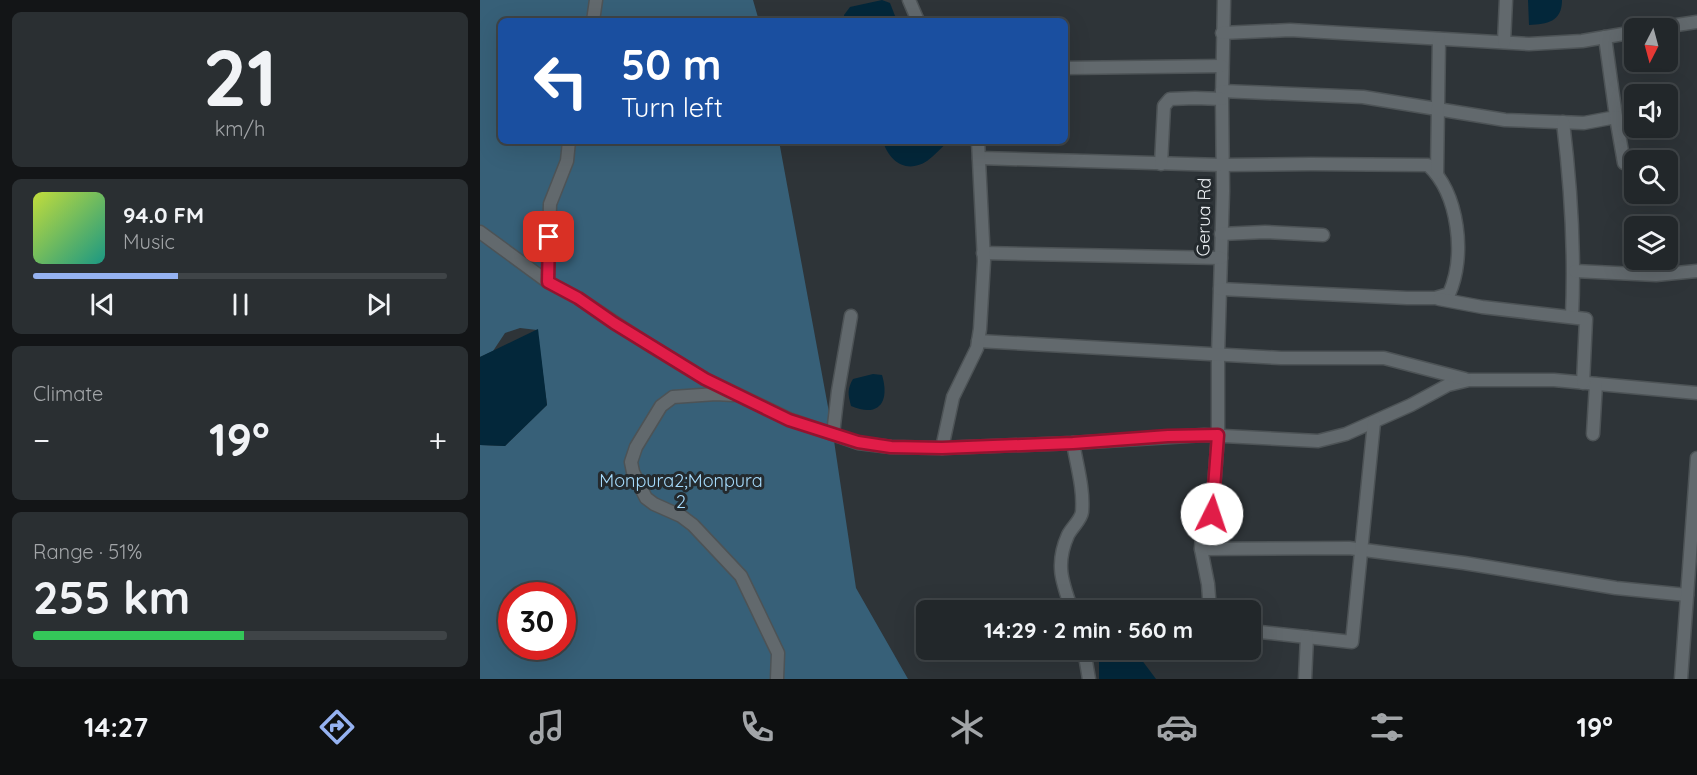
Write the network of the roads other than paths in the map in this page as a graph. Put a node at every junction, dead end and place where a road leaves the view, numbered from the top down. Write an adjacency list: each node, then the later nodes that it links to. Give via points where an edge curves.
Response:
1 (596, 0): 5 (street)
2 (909, 0): 6 (street)
3 (1224, 0): 9 (street, Gerua Rd)
4 (1506, 0): 13 (street)
5 (593, 18)
6 (917, 18)
7 (1697, 22): 8 (street)
8 (1678, 25)
9 (1222, 33): 12 (street, via 1290,30); 14 (street, Gerua Rd)
10 (1624, 34): 11 (street)
11 (1605, 37): 13 (street, via 1529,44); 18 (street)
12 (1439, 39): 13 (street); 17 (street)
13 (1504, 42)
14 (1222, 66): 15 (street); 16 (street, Gerua Rd)
15 (1068, 68)
16 (1222, 95): 17 (street, via 1363,97); 23 (street, via 1170,99 1164,106); 25 (street, Gerua Rd)
17 (1437, 110): 19 (street, via 1505,120); 26 (street)
18 (1616, 117): 19 (street); 24 (street)
19 (1563, 122): 32 (street)
20 (569, 144): 34 (street, via 567,161 550,204)
21 (978, 144): 22 (street)
22 (979, 158): 23 (street); 30 (street)
23 (1161, 164): 25 (street)
24 (1624, 164)
25 (1222, 165): 26 (street, via 1428,165); 28 (street, Gerua Rd)
26 (1437, 173): 36 (street, via 1449,198 1459,237 1455,281 1449,294)
27 (480, 232): 34 (street)
28 (1221, 234): 29 (street); 31 (street, Gerua Rd)
29 (1323, 236)
30 (983, 253): 31 (street); 39 (street)
31 (1221, 258): 35 (street, Gerua Rd)
32 (1575, 271): 33 (street, via 1656,275); 38 (street)
33 (1697, 271)
34 (548, 282): 45 (street, via 705,379)
35 (1220, 289): 36 (street); 40 (street, Gerua Rd)
36 (1435, 298): 38 (street)
37 (851, 316): 47 (street)
38 (1572, 316): 42 (street, via 1586,319)
39 (978, 342): 40 (street); 51 (street, via 953,397)
40 (1218, 355): 41 (street, via 1384,358); 49 (street, Gerua Rd)
41 (1469, 380): 42 (street); 46 (street, via 1448,385)
42 (1583, 383): 43 (street)
43 (1596, 384): 44 (street); 48 (street)
44 (1697, 393)
45 (740, 396): 47 (street, via 789,420); 62 (street, via 673,397 661,406 631,462 646,498 693,525 741,576 778,653)
46 (1374, 422): 49 (street, via 1318,441); 55 (street)
47 (833, 434): 51 (street, via 891,447)
48 (1593, 434)
49 (1218, 435): 50 (street); 54 (street, Gerua Rd, via 1212,514 1202,534)
50 (1073, 443): 51 (street); 57 (street, via 1082,489 1082,515 1061,553 1060,569)
51 (942, 448)
52 (1697, 458): 53 (street)
53 (1695, 520): 56 (street)
54 (1201, 549): 55 (street); 58 (street)
55 (1361, 549): 56 (street); 60 (street, via 1352,642)
56 (1687, 595): 65 (street)
57 (1069, 600)
58 (1209, 600)
59 (1261, 632): 60 (street)
60 (1307, 637): 64 (street)
61 (1086, 660): 63 (street)
62 (777, 679)
63 (1089, 679)
64 (1305, 679)
65 (1681, 679)

